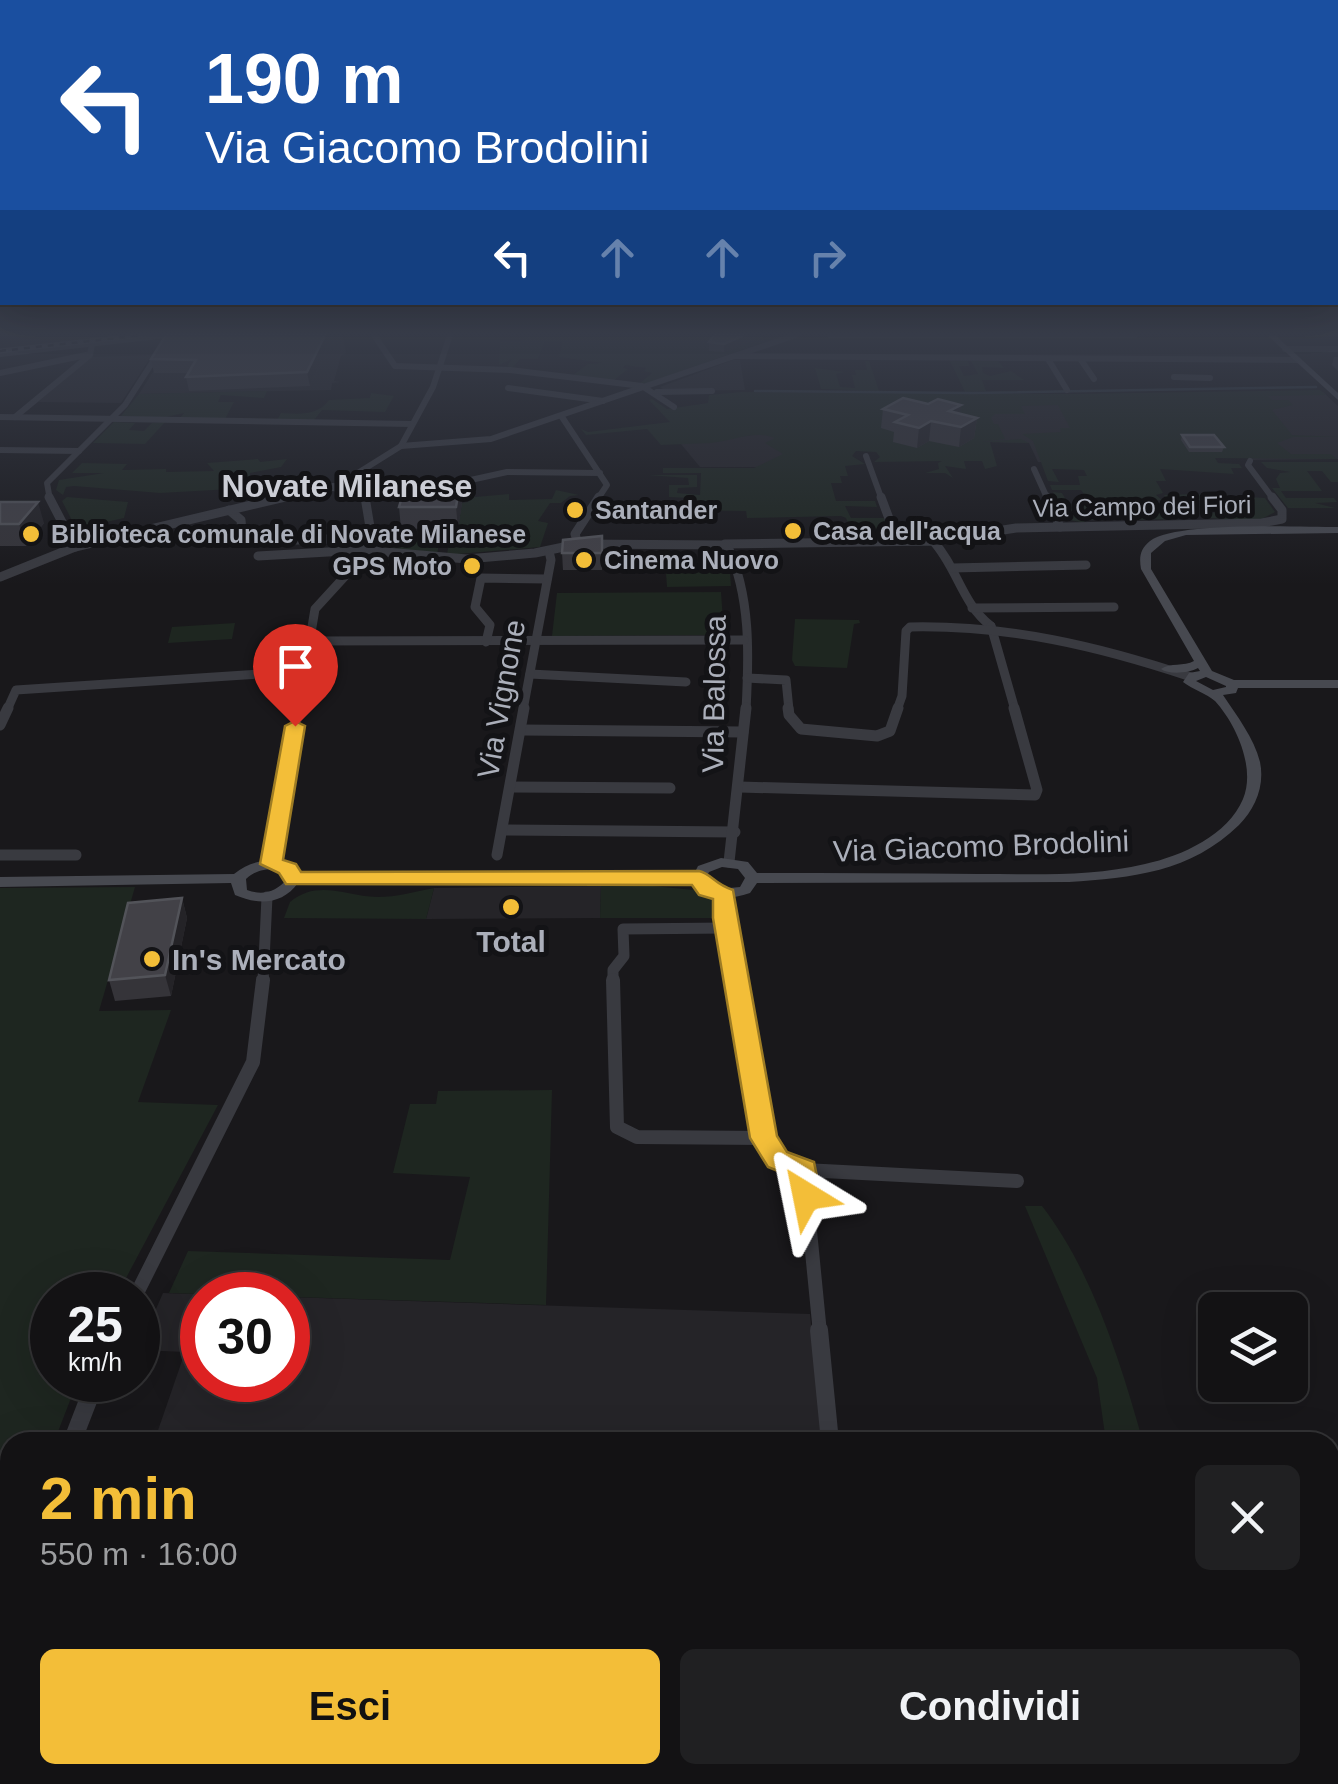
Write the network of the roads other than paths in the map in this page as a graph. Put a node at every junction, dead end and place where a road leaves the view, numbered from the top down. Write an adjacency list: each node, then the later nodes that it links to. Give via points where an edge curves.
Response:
1 (112, 418): 9 (street)
2 (125, 418): 6 (street)
3 (415, 418): 6 (street)
4 (558, 418): 7 (street, via 484,441)
5 (563, 418): 13 (street)
6 (412, 424): 7 (street)
7 (402, 446): 14 (street)
8 (0, 450): 9 (street)
9 (78, 451): 25 (street, via 46,492)
10 (866, 456): 20 (street)
11 (1250, 461): 18 (street, Via Campo dei Fiori, via 1282,518)
12 (1034, 469): 18 (street)
13 (600, 472): 16 (street, via 507,472 454,485); 22 (street, via 605,490 575,534)
14 (345, 481): 15 (street); 16 (street, via 357,482)
15 (334, 488): 16 (street); 17 (street)
16 (357, 490): 24 (street, via 370,519)
17 (229, 510): 24 (street, via 252,536 356,538); 25 (street)
18 (1060, 528): 21 (street, Via Campo dei Fiori)
19 (1338, 530): 39 (street, via 1186,532 1147,548 1146,570)
20 (897, 540): 21 (street, Via Campo dei Fiori); 23 (street, Via Campo dei Fiori)
21 (933, 541): 29 (street)
22 (578, 544): 23 (street); 26 (street)
23 (724, 544): 35 (street, Via Balossa, via 740,575)
24 (365, 547): 26 (street, via 448,559); 27 (street); 36 (street, via 316,607)
25 (74, 548): 30 (street)
26 (549, 551): 31 (street, Via Vignone)
27 (258, 556)
28 (1086, 565): 29 (street)
29 (952, 568): 33 (street)
30 (0, 577)
31 (548, 579): 37 (street, via 481,578 474,607 490,624); 38 (street, Via Vignone)
32 (1114, 606): 33 (street)
33 (972, 608): 34 (street)
34 (991, 626): 40 (street); 44 (street, via 908,628 900,708 882,736 801,729 788,715 786,680); 53 (street, via 1035,795)
35 (744, 640): 38 (street); 44 (street, Via Balossa)
36 (310, 641): 37 (street); 41 (street)
37 (486, 642): 38 (street)
38 (536, 642): 42 (street, Via Vignone)
39 (1204, 668): 40 (street); 43 (street); 46 (street)
40 (1166, 669): 43 (street)
41 (305, 671): 49 (street, via 16,690); 61 (street)
42 (530, 674): 45 (street); 50 (street, Via Vignone)
43 (1191, 677): 48 (street, via 1194,688)
44 (747, 678): 51 (street, Via Balossa)
45 (686, 682)
46 (1232, 684): 47 (street); 48 (street)
47 (1338, 684)
48 (1216, 694): 64 (street, Via Giacomo Brodolini, via 1252,756 1254,788 1228,830 1164,864 1076,877)
49 (0, 725)
50 (522, 730): 51 (street); 52 (street, Via Vignone)
51 (743, 732): 53 (street, Via Balossa)
52 (511, 787): 54 (street); 55 (street, Via Vignone)
53 (740, 787): 56 (street, Via Balossa)
54 (670, 788)
55 (503, 830): 56 (street); 59 (street, Via Vignone)
56 (735, 832): 60 (street, Via Balossa)
57 (0, 855): 58 (street)
58 (76, 855)
59 (496, 855)
60 (729, 862): 63 (street, via 708,866); 64 (street)
61 (271, 864): 62 (street); 65 (street, via 288,868)
62 (238, 878): 66 (street); 68 (street, via 244,896)
63 (699, 878): 65 (street); 67 (street, via 708,890)
64 (753, 878): 67 (street, via 745,890)
65 (294, 879): 68 (street)
66 (0, 882)
67 (724, 894): 69 (street)
68 (268, 898): 73 (street, via 253,1062)
69 (726, 928): 70 (street); 70 (street, via 623,929 624,956 613,970 617,1126 638,1138)
70 (764, 1138): 71 (street, via 778,1159)
71 (804, 1170): 72 (street); 76 (street)
72 (1017, 1181)
73 (148, 1272)
74 (87, 1402): 75 (street)
75 (76, 1432)
76 (829, 1432)

